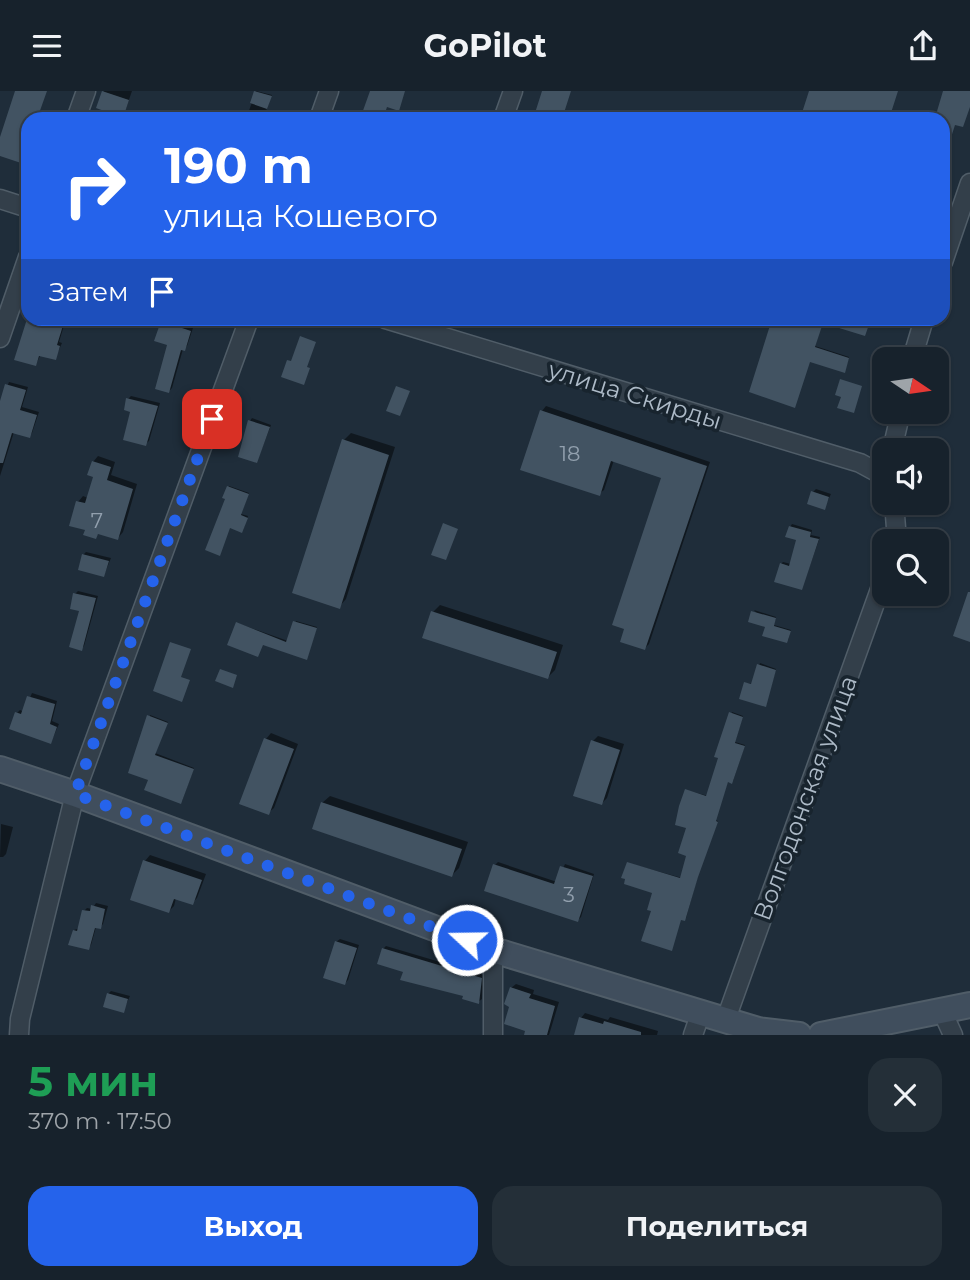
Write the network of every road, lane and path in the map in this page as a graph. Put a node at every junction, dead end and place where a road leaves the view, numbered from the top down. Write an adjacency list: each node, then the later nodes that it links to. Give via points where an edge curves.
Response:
1 (86, 91): 4 (street)
2 (329, 91): 5 (street)
3 (513, 91): 6 (street)
4 (78, 112)
5 (322, 112)
6 (506, 112)
7 (970, 183): 10 (street)
8 (0, 199): 9 (street)
9 (21, 206)
10 (950, 242)
11 (21, 277): 15 (street)
12 (245, 326): 20 (street)
13 (435, 326): 17 (street, улица Скирды)
14 (922, 326): 16 (street)
15 (0, 338)
16 (916, 347)
17 (872, 470)
18 (874, 606): 24 (street, Волгодонская улица)
19 (0, 769): 20 (main road)
20 (75, 794): 21 (main road); 26 (street)
21 (493, 950): 25 (main road); 27 (street)
22 (970, 1005): 23 (main road)
23 (942, 1011): 29 (main road); 30 (street)
24 (726, 1019): 25 (main road); 28 (main road, via 758,1030)
25 (697, 1024)
26 (19, 1035)
27 (493, 1035)
28 (799, 1035)
29 (821, 1035)
30 (953, 1035)

